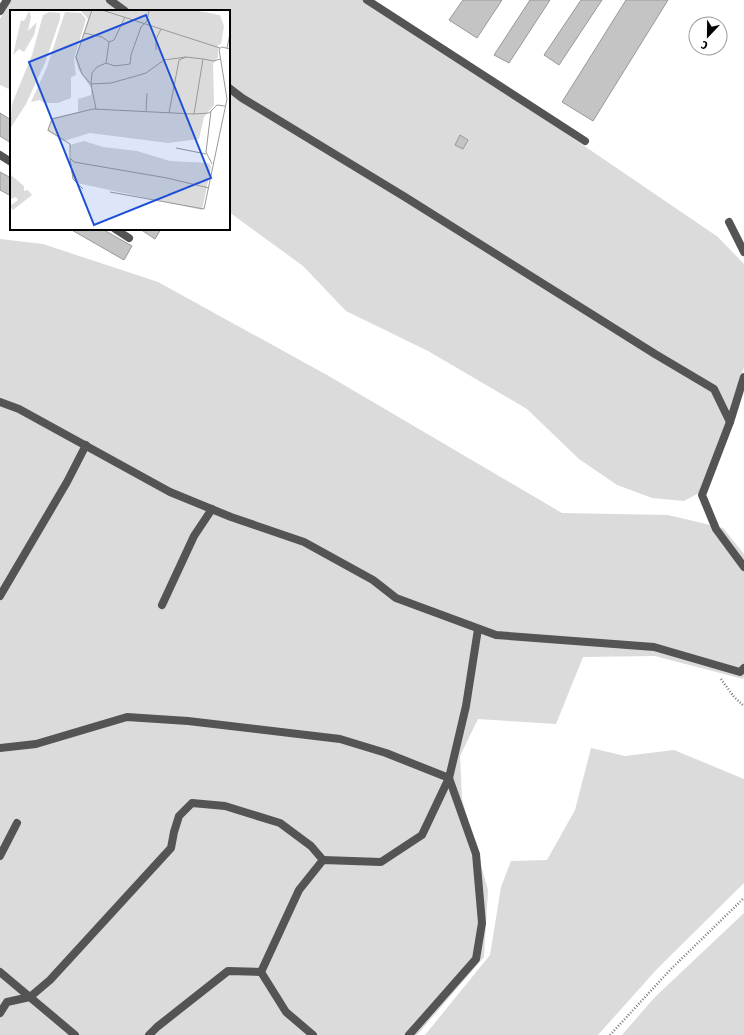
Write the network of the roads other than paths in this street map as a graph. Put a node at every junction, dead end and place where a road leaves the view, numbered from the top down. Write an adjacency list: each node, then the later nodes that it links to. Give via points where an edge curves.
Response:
1 (7, 0): 5 (lane)
2 (110, 0): 4 (lane)
3 (367, 0): 7 (lane)
4 (124, 10)
5 (0, 11)
6 (230, 89): 16 (lane, via 714,389)
7 (585, 141)
8 (0, 155): 9 (lane)
9 (10, 161)
10 (729, 222): 13 (lane)
11 (117, 230): 12 (lane)
12 (129, 238)
13 (744, 252)
14 (744, 377): 16 (lane)
15 (0, 402): 17 (lane, via 19,409)
16 (730, 422): 19 (lane, via 702,495 716,529)
17 (86, 445): 18 (lane, via 170,492); 20 (lane)
18 (212, 509): 21 (lane, via 194,536); 22 (lane, via 304,542 373,580 396,598)
19 (744, 567)
20 (0, 596)
21 (162, 604)
22 (478, 629): 23 (lane, via 496,635 654,647 740,672); 25 (lane, via 466,706)
23 (744, 668)
24 (0, 748): 25 (lane, via 36,744 127,717 188,721 340,739)
25 (449, 778): 28 (lane, via 422,835 381,862); 36 (lane, via 476,854 482,923 476,959)
26 (17, 823): 27 (lane)
27 (0, 856)
28 (323, 860): 30 (lane, via 299,890); 31 (lane, via 311,846 280,823 225,806 192,804 178,816 171,848 50,980)
29 (0, 972): 31 (lane)
30 (261, 972): 34 (lane, via 228,971); 35 (lane, via 286,1012)
31 (30, 997): 32 (lane, via 7,1002); 33 (lane)
32 (0, 1013)
33 (75, 1035)
34 (149, 1035)
35 (313, 1035)
36 (409, 1035)

